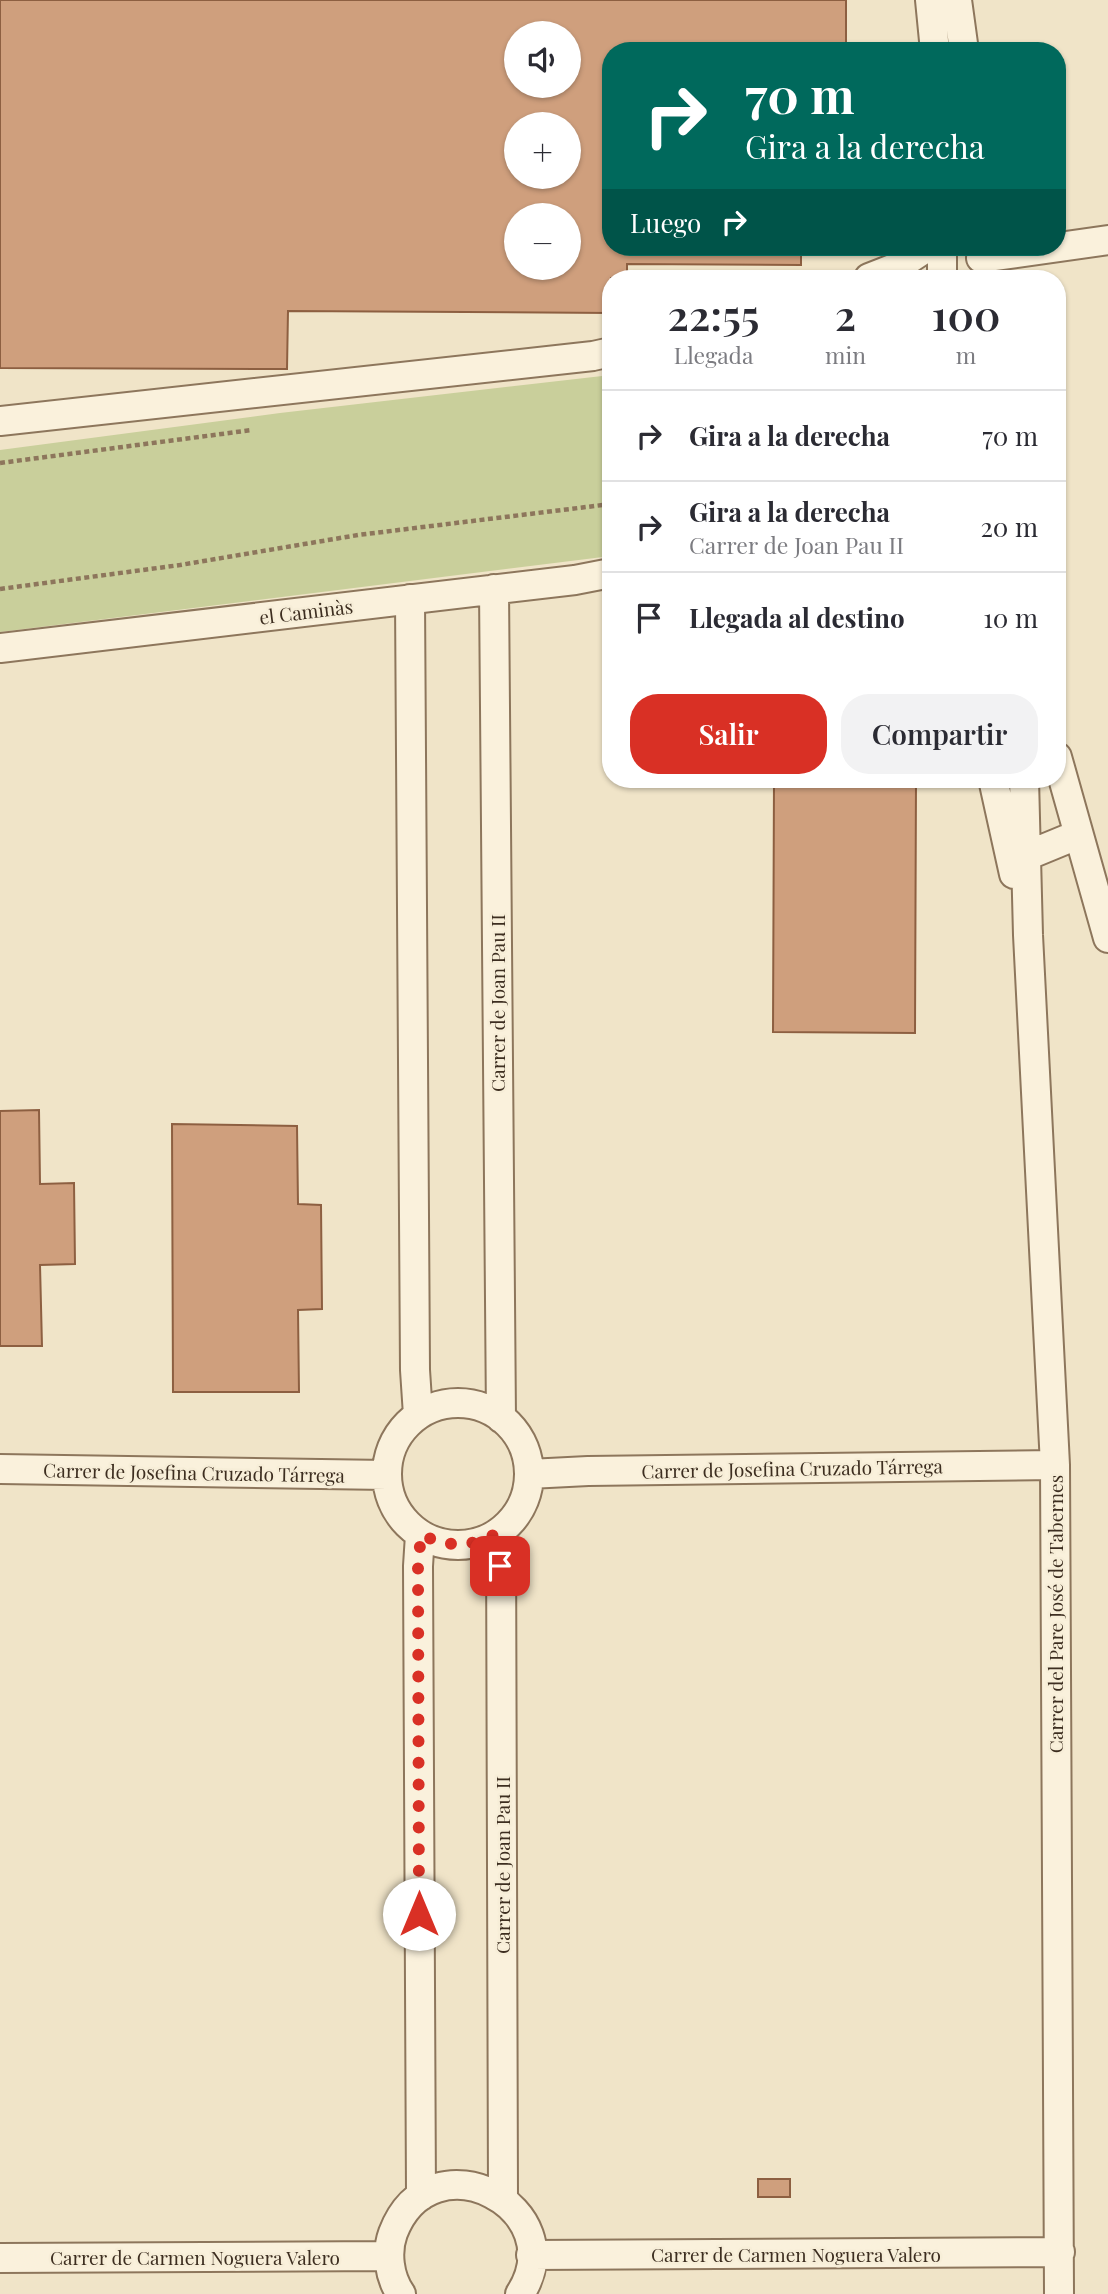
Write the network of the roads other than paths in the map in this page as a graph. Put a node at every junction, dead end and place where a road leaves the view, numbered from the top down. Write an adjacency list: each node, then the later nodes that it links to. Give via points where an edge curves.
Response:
1 (930, 0): 3 (street)
2 (957, 0): 4 (street)
3 (934, 42)
4 (963, 42)
5 (1108, 240): 6 (street)
6 (1066, 247)
7 (914, 256): 10 (street)
8 (1011, 256): 9 (street)
9 (981, 261)
10 (889, 270)
11 (602, 354): 12 (street)
12 (0, 421)
13 (602, 574): 14 (street, el Caminàs)
14 (494, 589): 15 (street, el Caminàs); 26 (street, Carrer de Joan Pau II)
15 (410, 599): 16 (street, el Caminàs); 25 (street)
16 (0, 648)
17 (995, 788): 23 (street, Carrer del Pare José de Tabernes)
18 (1024, 788): 22 (street, Carrer del Pare José de Tabernes)
19 (1032, 788): 21 (street)
20 (1065, 788): 21 (street)
21 (1077, 835): 22 (street); 24 (street)
22 (1026, 856): 23 (street, Carrer del Pare José de Tabernes)
23 (1028, 935): 27 (street, Carrer del Pare José de Tabernes)
24 (1108, 938)
25 (418, 1415): 26 (street, via 460,1403); 30 (street, via 395,1441)
26 (501, 1418): 29 (street, via 522,1442)
27 (1055, 1465): 29 (street, Carrer de Josefina Cruzado Tárrega); 35 (street, Carrer del Pare José de Tabernes)
28 (0, 1469): 30 (street, Carrer de Josefina Cruzado Tárrega)
29 (529, 1474): 31 (street, via 522,1506)
30 (387, 1475): 32 (street, via 396,1509)
31 (501, 1531): 32 (street, via 461,1546); 34 (street, Carrer de Joan Pau II)
32 (421, 1535): 33 (street)
33 (421, 2196): 34 (street, via 462,2184); 37 (street, via 397,2221)
34 (503, 2198): 36 (street, via 523,2223)
35 (1060, 2252): 36 (street, Carrer de Carmen Noguera Valero); 41 (street, Carrer del Pare José de Tabernes)
36 (531, 2255): 40 (street)
37 (389, 2256): 38 (street, Carrer de Carmen Noguera Valero); 39 (street)
38 (0, 2258)
39 (401, 2294)
40 (520, 2294)
41 (1059, 2294)

